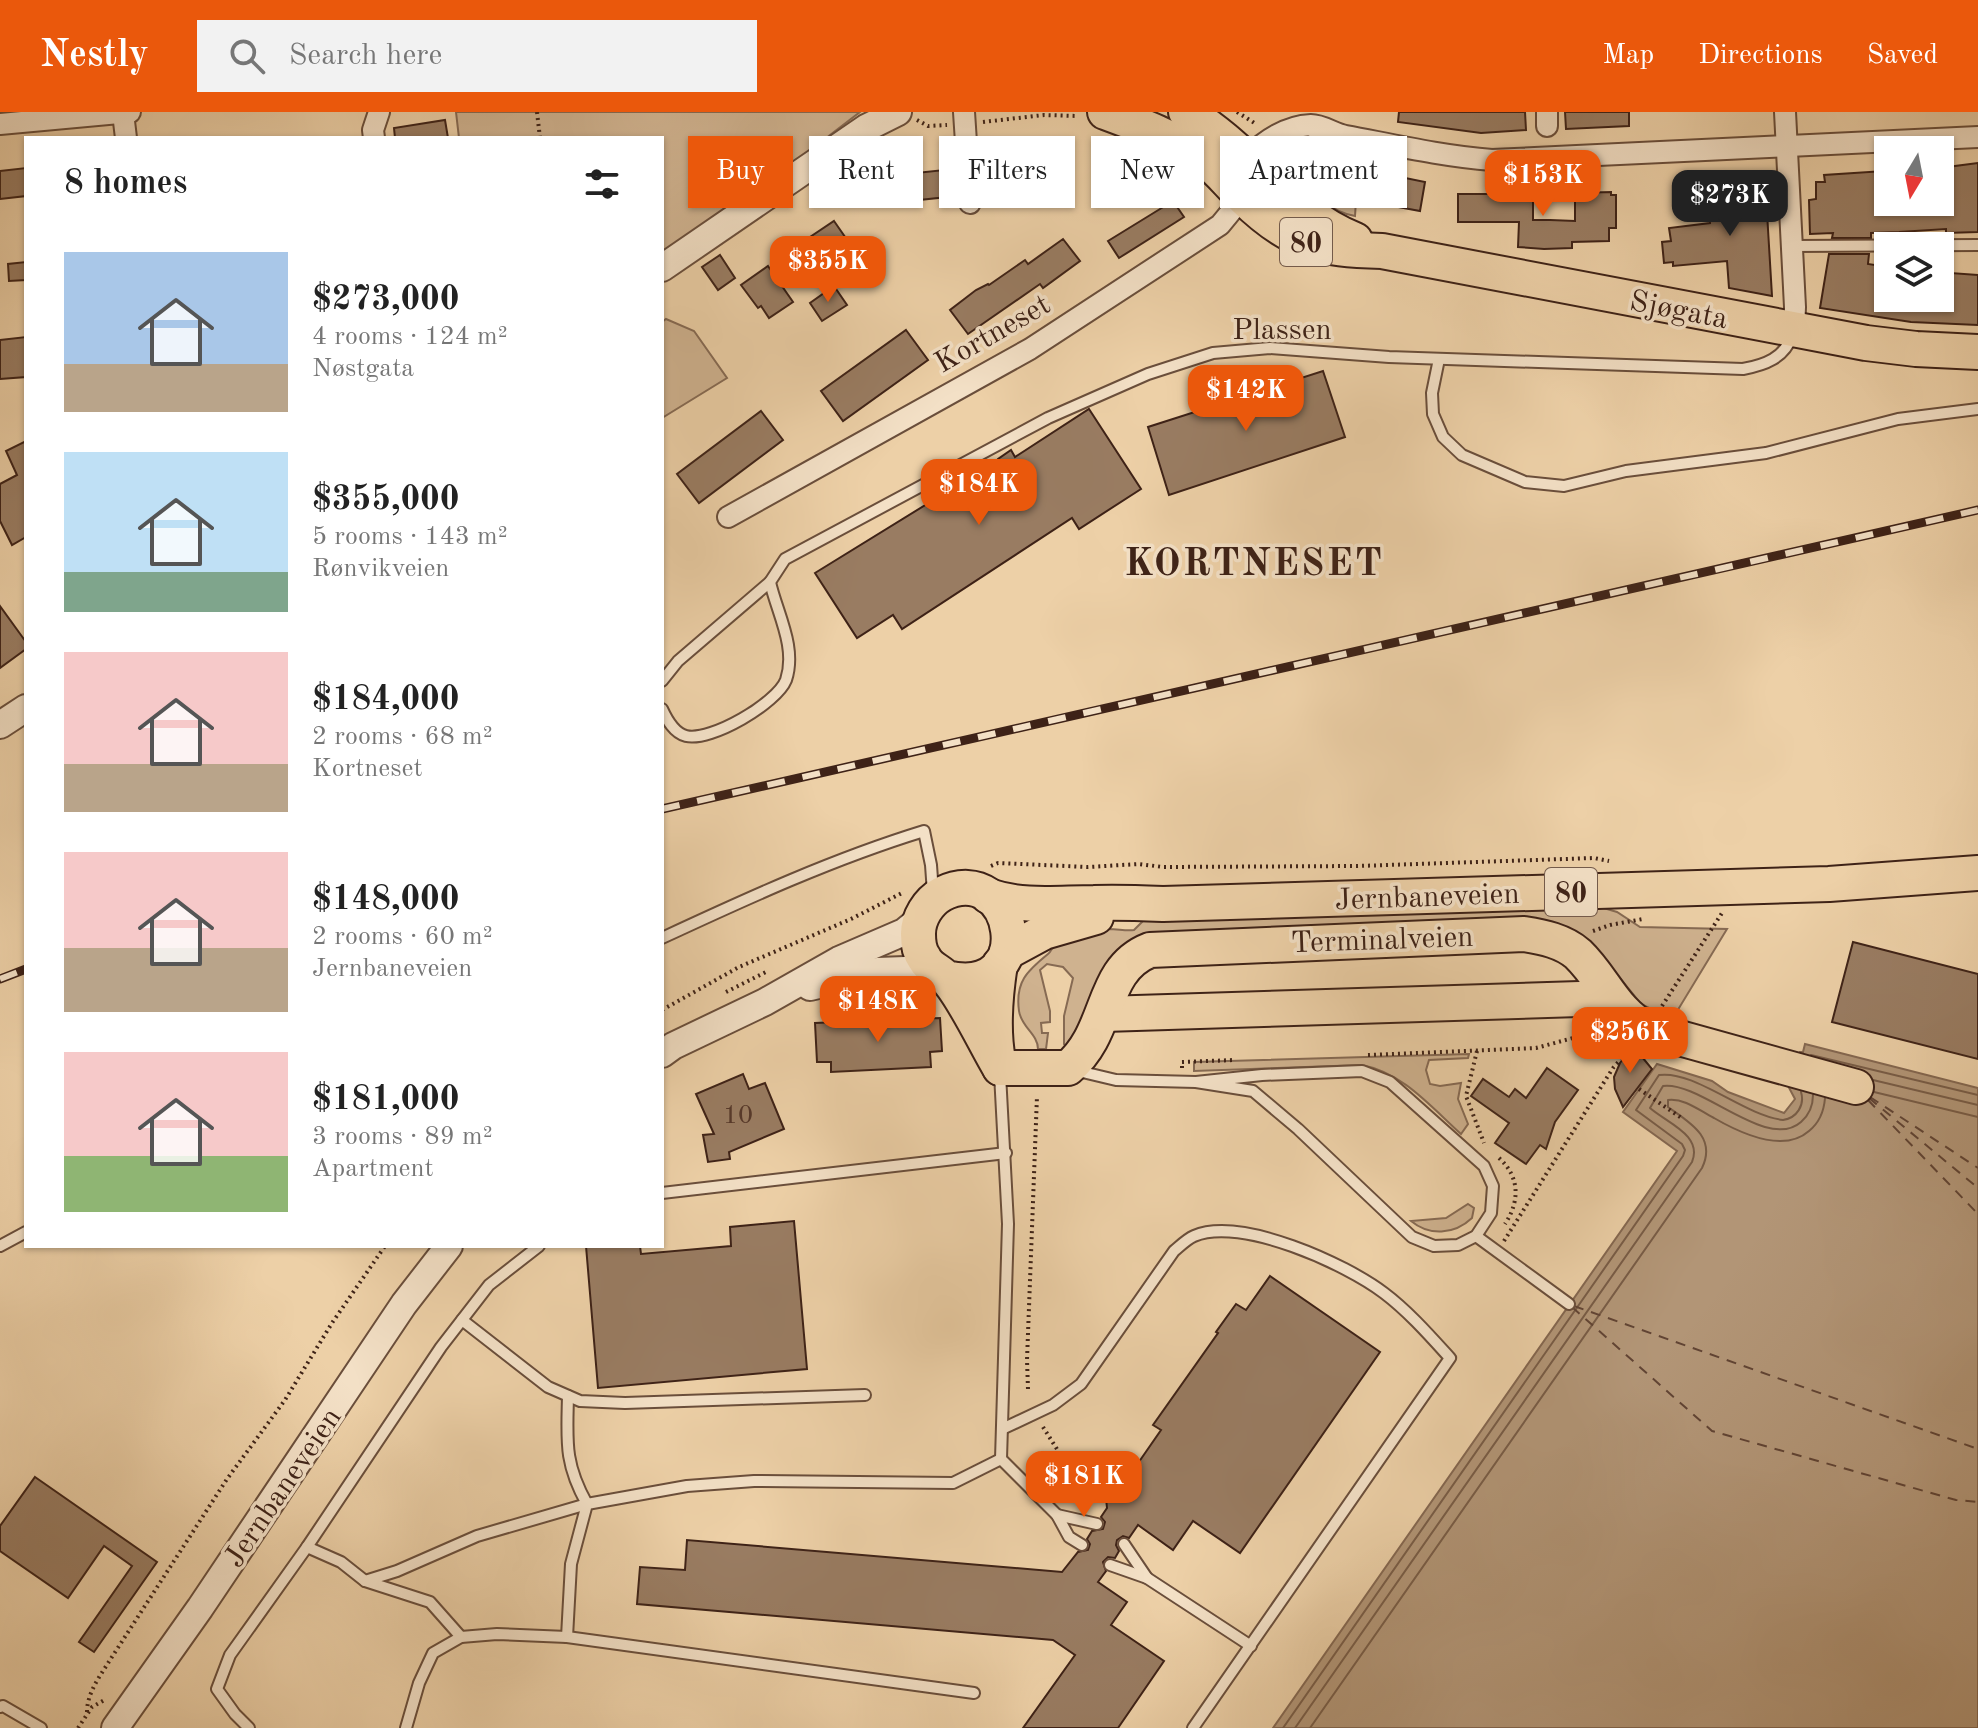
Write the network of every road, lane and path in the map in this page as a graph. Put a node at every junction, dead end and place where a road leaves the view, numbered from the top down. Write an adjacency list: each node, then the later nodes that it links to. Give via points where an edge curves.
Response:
1 (130, 112): 9 (street)
2 (379, 112): 16 (street)
3 (537, 112): 17 (path)
4 (898, 112): 12 (street)
5 (964, 112): 18 (street)
6 (1186, 112): 19 (highway, Sjøgata / 80)
7 (1237, 112): 20 (path)
8 (1785, 112): 24 (street)
9 (123, 113): 13 (street); 15 (street)
10 (1093, 114): 11 (path); 25 (highway, Sjøgata / 80, via 1158,132)
11 (1044, 115)
12 (871, 120): 30 (street)
13 (0, 124)
14 (1339, 135): 21 (street, via 1313,125); 22 (street, Kortneset); 24 (street, via 1492,160)
15 (126, 136)
16 (374, 136)
17 (540, 136)
18 (966, 136)
19 (1234, 136)
20 (1250, 136)
21 (1277, 136)
22 (1336, 136)
23 (1978, 137): 24 (street)
24 (1786, 146): 29 (street)
25 (1220, 173)
26 (1238, 208): 35 (street, Kortneset, via 1030,349)
27 (1293, 208): 31 (highway, Sjøgata / 80, via 1382,251)
28 (1978, 245): 29 (lane)
29 (1792, 246): 31 (street)
30 (664, 267)
31 (1794, 330): 32 (highway, Sjøgata / 80, via 1916,349); 33 (lane, Plassen, via 1776,358 1743,369)
32 (1978, 352)
33 (1439, 359): 34 (lane, via 1433,414 1443,437 1462,455 1525,482 1564,486 1626,471 1766,453 1898,419); 36 (lane, Plassen, via 1241,349 1148,374 1048,418 795,553)
34 (1978, 409)
35 (728, 517)
36 (770, 582): 37 (lane, Plassen); 39 (lane, via 789,656 776,694 708,736 685,736)
37 (664, 678)
38 (24, 709): 40 (street)
39 (664, 713)
40 (0, 725)
41 (1619, 864): 43 (path, via 1594,858 1343,866 998,863)
42 (1978, 873): 46 (highway, Jernbaneveien / 80, via 1829,884)
43 (987, 883): 44 (highway, Jernbaneveien / 80, via 977,891 954,890); 46 (highway, Jernbaneveien / 80, via 1006,902 1038,906); 50 (highway, via 1005,915 1010,940)
44 (921, 903): 48 (lane, via 931,865 924,831 796,876); 51 (highway, via 920,951); 53 (street, Jernbaneveien, via 904,932); 54 (path, via 851,919 739,967)
45 (1728, 903): 55 (path)
46 (1163, 904): 50 (highway, Jernbaneveien / 80, via 1067,924)
47 (1654, 917): 49 (path, via 1610,925)
48 (664, 937)
49 (1562, 944): 52 (highway, Terminalveien / 80, via 1577,954); 56 (highway, Terminalveien / 80, via 1524,934 1165,947 1136,955 1121,970)
50 (1003, 958): 51 (highway, Jernbaneveien / 80, via 975,980); 59 (highway, via 996,987)
51 (939, 974): 53 (street, Jernbaneveien, via 878,971); 59 (highway)
52 (1611, 998): 56 (highway); 62 (highway, Terminalveien / 80, via 1647,1029)
53 (765, 1002): 58 (street, Jernbaneveien)
54 (664, 1009)
55 (1659, 1012)
56 (1104, 1014): 60 (highway, Terminalveien / 80, via 1088,1048)
57 (1637, 1040): 73 (path, via 1613,1068)
58 (664, 1053)
59 (1000, 1068): 60 (highway); 65 (lane)
60 (1053, 1069): 61 (lane, via 1116,1080); 76 (path)
61 (1196, 1082): 68 (lane, via 1253,1091 1412,1237 1434,1246 1458,1245); 68 (lane, via 1362,1071 1390,1082 1484,1166 1494,1202)
62 (1856, 1087)
63 (1639, 1089): 64 (path)
64 (1683, 1119)
65 (1006, 1153): 66 (lane); 80 (lane)
66 (664, 1193)
67 (24, 1233): 69 (lane)
68 (1476, 1236): 73 (lane)
69 (0, 1246)
70 (384, 1248): 97 (path, via 103,1671)
71 (447, 1248): 99 (street, Jernbaneveien)
72 (536, 1248): 75 (lane, via 489,1285)
73 (1497, 1252): 74 (lane)
74 (1569, 1304)
75 (462, 1320): 78 (lane, via 548,1387); 88 (lane)
76 (1028, 1389)
77 (865, 1395): 78 (lane, via 625,1403)
78 (568, 1396): 83 (lane, via 567,1449 573,1479)
79 (1043, 1427): 82 (path, via 1069,1468)
80 (1002, 1429): 81 (lane); 94 (lane, via 1053,1405 1081,1384 1174,1251 1194,1236 1227,1231 1266,1236 1322,1258 1383,1292 1450,1358)
81 (1001, 1459): 83 (lane, via 953,1483 754,1481 687,1486); 84 (lane)
82 (1098, 1492)
83 (587, 1504): 91 (lane, via 477,1536); 93 (lane, via 571,1564)
84 (1057, 1515): 85 (lane); 87 (lane, via 1069,1537)
85 (1097, 1524)
86 (1124, 1544): 90 (lane)
87 (1082, 1545)
88 (307, 1547): 91 (lane, via 341,1562); 100 (lane, via 221,1674 217,1689)
89 (1110, 1565): 90 (lane)
90 (1147, 1578): 94 (lane)
91 (365, 1581): 92 (lane, via 430,1602)
92 (461, 1637): 93 (lane); 101 (lane, via 433,1653)
93 (567, 1637): 95 (lane)
94 (1251, 1646): 102 (lane)
95 (974, 1693)
96 (1, 1706): 98 (lane)
97 (87, 1714)
98 (41, 1728)
99 (115, 1728)
100 (249, 1728)
101 (406, 1728)
102 (1193, 1728)

